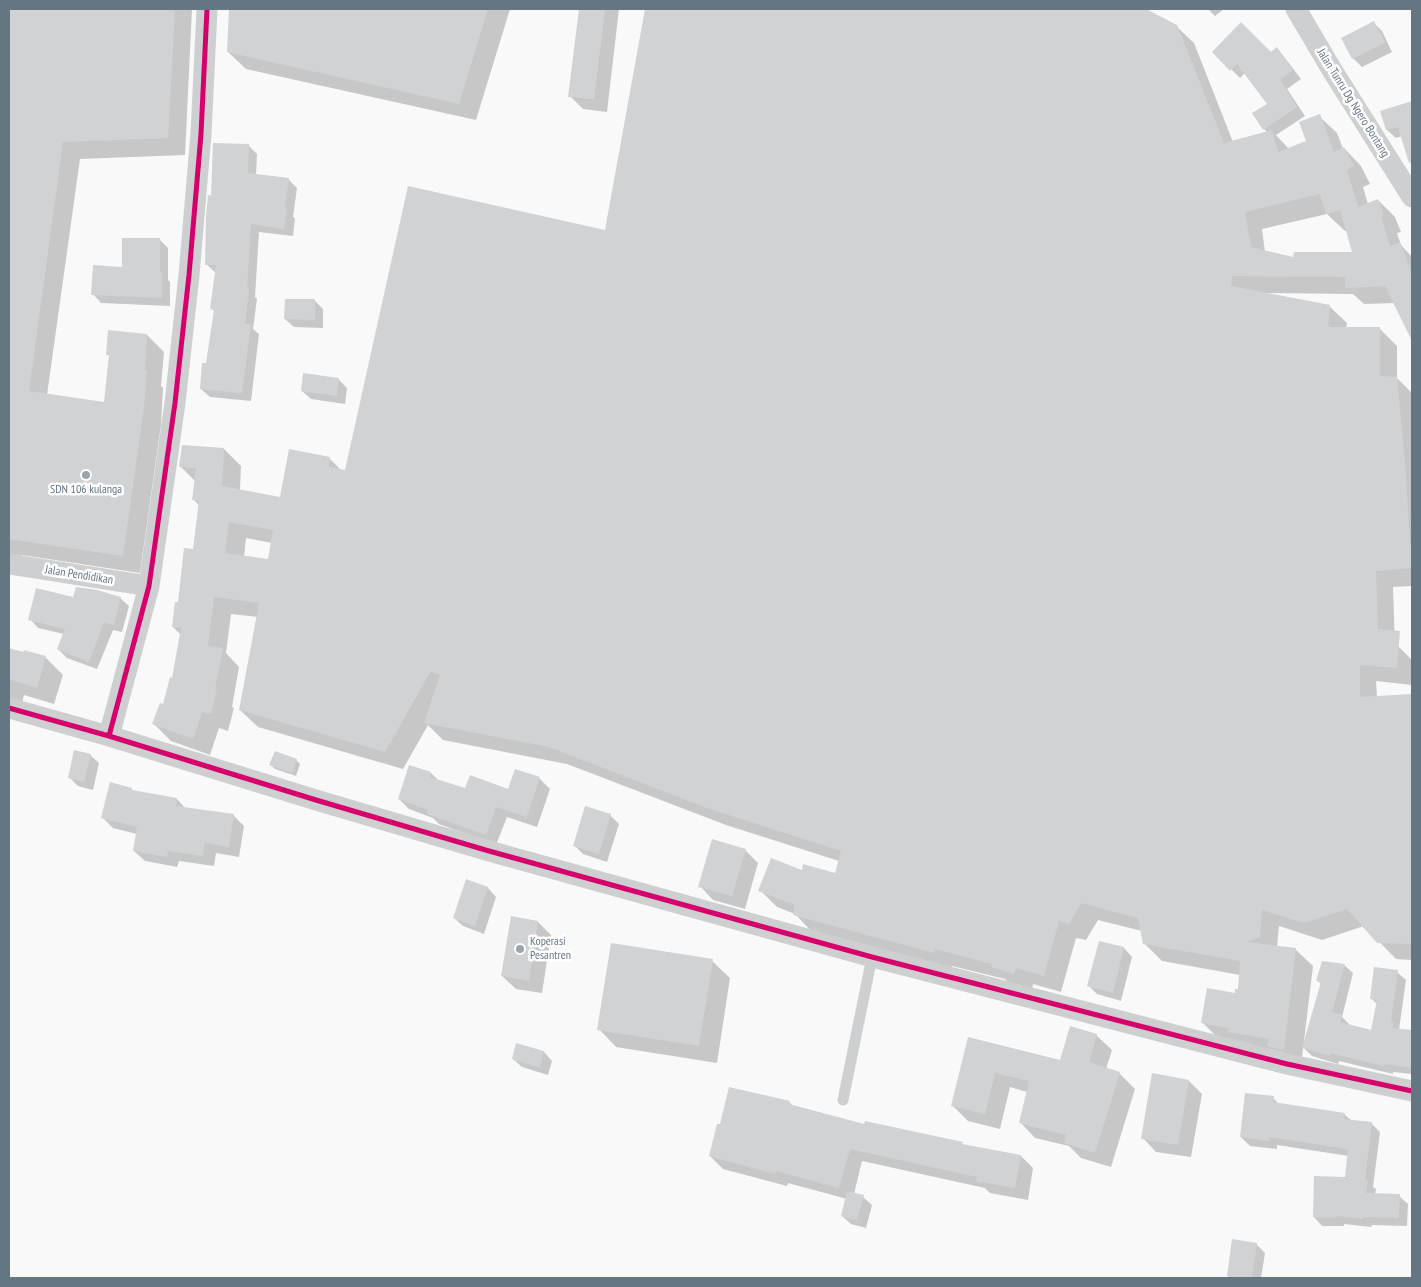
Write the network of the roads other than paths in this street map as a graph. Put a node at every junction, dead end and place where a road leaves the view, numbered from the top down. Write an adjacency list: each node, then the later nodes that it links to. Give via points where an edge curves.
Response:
1 (207, 9): 5 (street, via 189,275)
2 (1296, 9): 3 (street, Jalan Tunru Dg Ngero Bontang)
3 (1412, 197)
4 (9, 564): 5 (street, Jalan Pendidikan)
5 (149, 586): 7 (street)
6 (9, 708): 7 (street)
7 (109, 736): 8 (street, via 489,851)
8 (872, 957): 9 (street, via 1287,1064); 10 (lane)
9 (1412, 1091)
10 (843, 1100)

